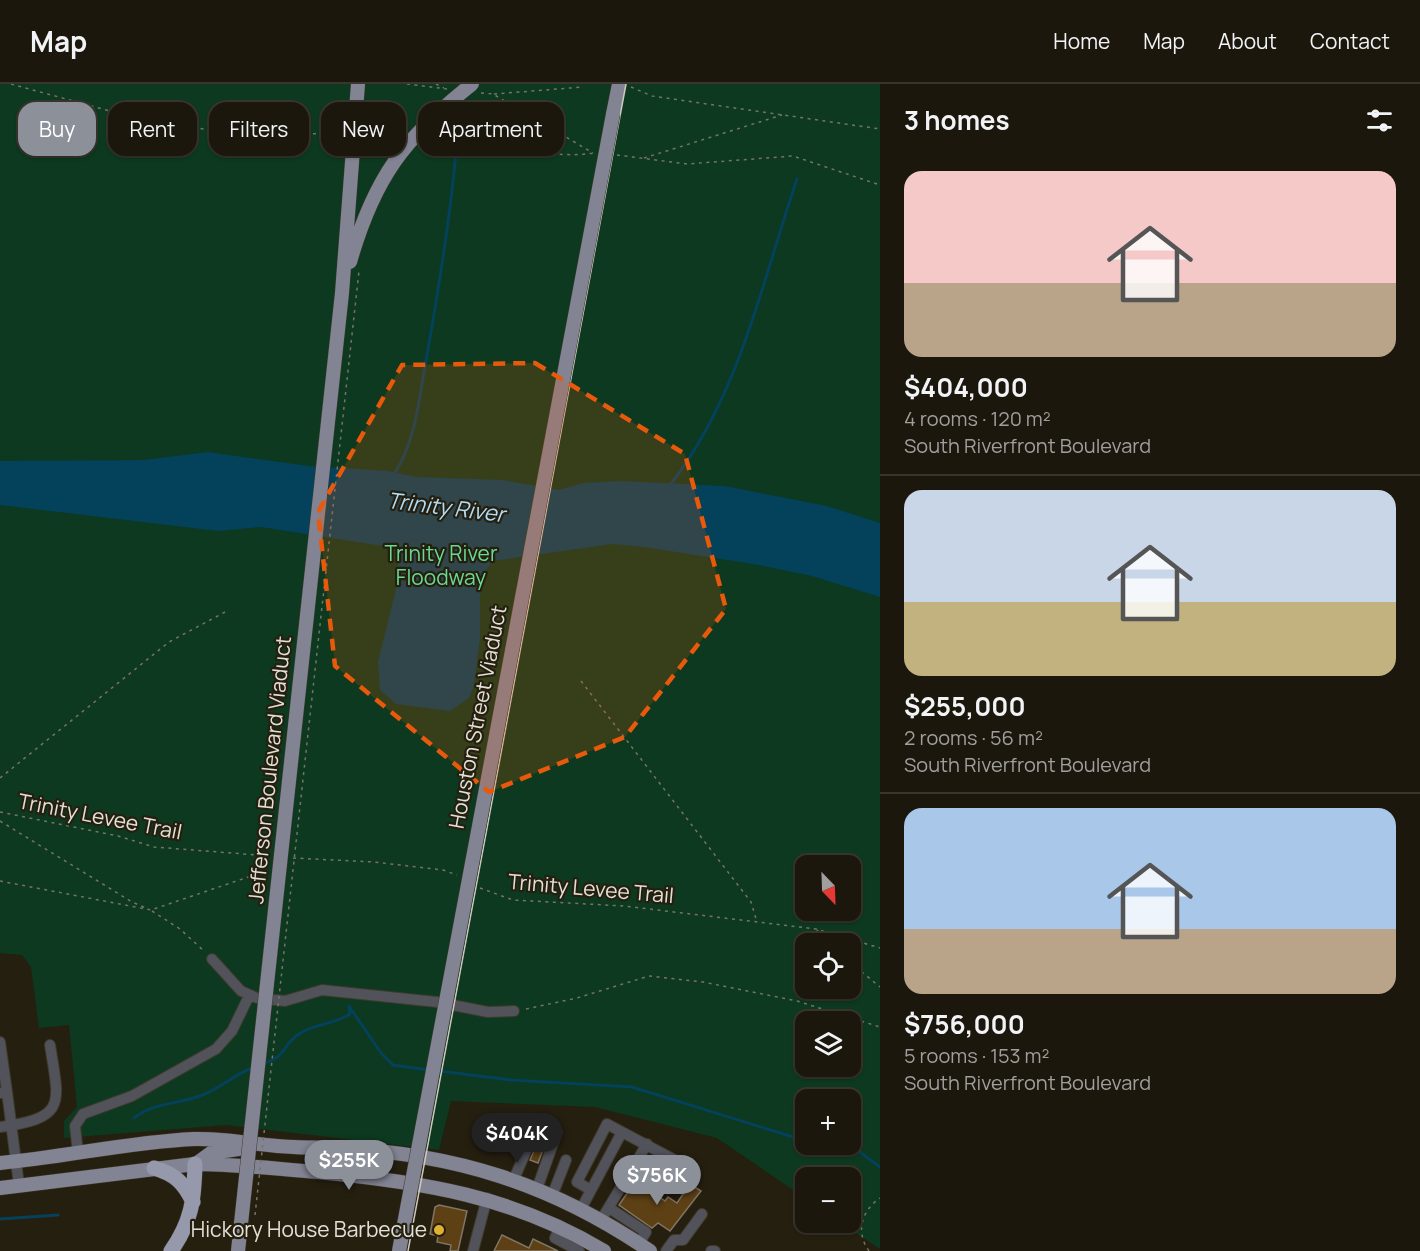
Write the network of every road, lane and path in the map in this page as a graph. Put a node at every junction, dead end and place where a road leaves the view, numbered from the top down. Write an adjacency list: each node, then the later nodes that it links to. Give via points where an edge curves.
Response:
1 (11, 84): 13 (path, via 144,120)
2 (351, 84): 9 (main road, bridge)
3 (358, 84): 10 (main road, bridge)
4 (407, 84): 5 (path, via 445,89)
5 (436, 84)
6 (472, 84): 22 (main road, bridge, via 423,126 392,162 360,230)
7 (625, 85): 11 (path, via 652,96); 83 (main road, Houston Street Viaduct, bridge, via 613,114)
8 (583, 87): 14 (path, via 493,94)
9 (352, 102)
10 (356, 102)
11 (783, 115): 12 (path); 19 (path)
12 (880, 129)
13 (321, 137)
14 (593, 153): 15 (path); 18 (path)
15 (603, 153)
16 (613, 155): 19 (path)
17 (352, 156): 22 (main road, bridge)
18 (564, 156)
19 (641, 159): 20 (path, via 708,164 793,156)
20 (880, 185)
21 (359, 270): 77 (path, bridge)
22 (342, 293): 82 (main road, Jefferson Boulevard Viaduct, bridge)
23 (227, 611): 25 (path, via 169,642)
24 (581, 681): 37 (path, via 751,902)
25 (0, 778)
26 (0, 812): 28 (path, Trinity Levee Trail, via 154,847)
27 (0, 821): 36 (path)
28 (278, 857)
29 (290, 858): 30 (path)
30 (302, 858): 31 (path); 33 (path, via 443,870)
31 (290, 862)
32 (268, 870): 36 (path)
33 (462, 878)
34 (0, 881): 36 (path)
35 (471, 883): 37 (path, Trinity Levee Trail, via 490,894 513,900 624,906)
36 (151, 910): 41 (path, via 180,929)
37 (757, 922): 38 (path, Trinity Levee Trail)
38 (816, 929): 39 (path); 40 (path, Trinity Levee Trail)
39 (819, 933)
40 (880, 948)
41 (212, 959): 44 (lane)
42 (861, 971): 43 (path)
43 (880, 987)
44 (249, 996): 45 (lane, via 285,1001 322,990 437,1002 488,1012); 55 (lane, via 232,1031 216,1049 137,1094 83,1114 75,1126)
45 (514, 1011): 46 (path, via 577,998 649,976 703,982 797,1001)
46 (880, 1027)
47 (0, 1042): 49 (lane)
48 (50, 1045): 50 (lane, via 58,1097 53,1108 43,1116)
49 (4, 1093): 50 (lane)
50 (12, 1125): 51 (lane); 58 (lane)
51 (0, 1127)
52 (622, 1132): 53 (lane); 68 (lane); 68 (lane, via 607,1124 577,1182)
53 (647, 1144): 61 (lane); 61 (lane, via 686,1166 673,1188)
54 (277, 1146): 55 (main road, via 194,1139); 56 (main road); 60 (main road, via 229,1149)
55 (78, 1153): 58 (main road)
56 (393, 1153): 63 (main road); 64 (main road)
57 (566, 1160): 69 (lane)
58 (17, 1161): 59 (main road); 65 (lane)
59 (0, 1163)
60 (195, 1164): 62 (main road); 63 (main road); 72 (highway)
61 (634, 1166): 75 (lane)
62 (154, 1168): 65 (main road); 72 (highway, via 171,1173 185,1186)
63 (391, 1179): 70 (main road)
64 (514, 1179): 67 (main road); 67 (lane, via 537,1125 557,1132)
65 (19, 1185): 66 (main road)
66 (0, 1188)
67 (537, 1189): 69 (main road); 74 (main road)
68 (591, 1190): 73 (lane)
69 (552, 1196): 73 (main road)
70 (487, 1198): 74 (main road); 84 (lane)
71 (880, 1198): 86 (path, via 862,1222 863,1241)
72 (194, 1204): 81 (highway, via 185,1232)
73 (581, 1209): 75 (main road)
74 (532, 1214): 78 (main road, via 560,1227)
75 (605, 1214): 79 (main road)
76 (702, 1214): 85 (lane, via 683,1240 674,1240)
77 (255, 1215)
78 (581, 1247): 80 (main road)
79 (641, 1248)
80 (600, 1250)
81 (171, 1251)
82 (238, 1251)
83 (399, 1251)
84 (473, 1251)
85 (666, 1251)
86 (869, 1251)

